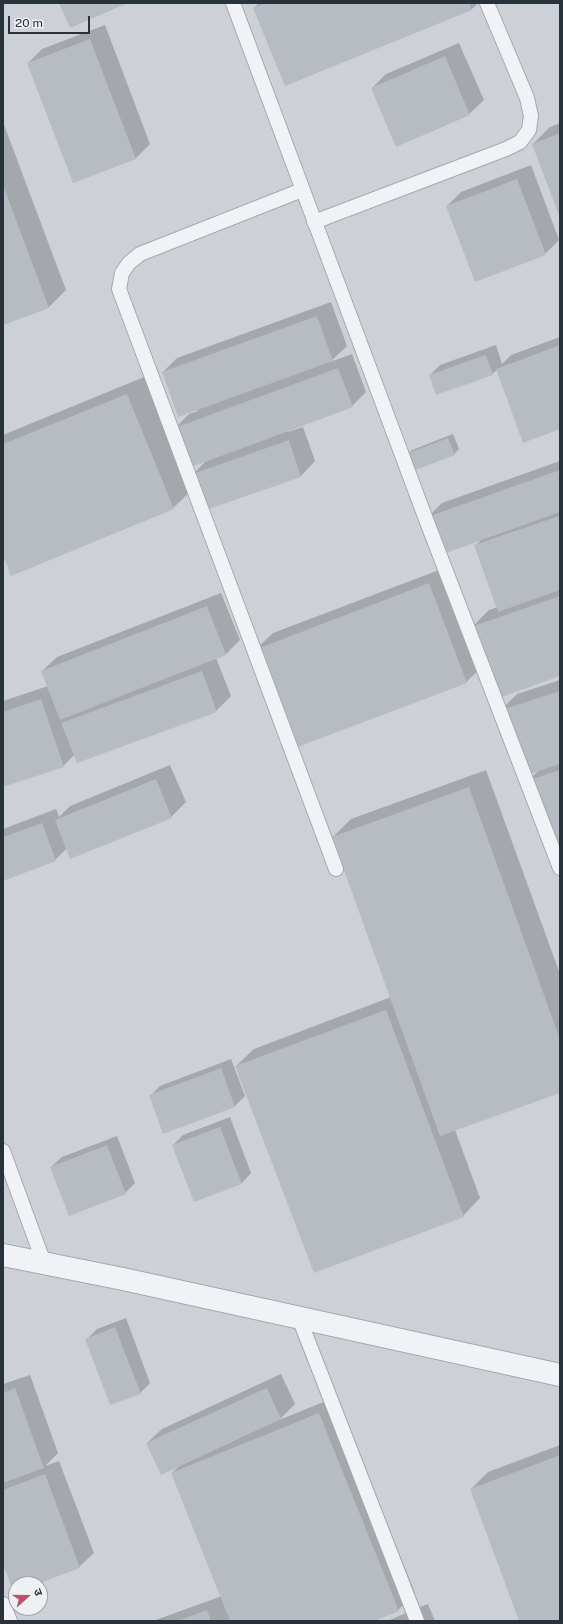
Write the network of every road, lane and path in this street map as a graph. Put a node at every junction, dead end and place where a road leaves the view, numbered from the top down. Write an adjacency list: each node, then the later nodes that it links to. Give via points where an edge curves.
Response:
1 (233, 3): 3 (lane)
2 (487, 3): 4 (lane, via 531,116 529,130 520,142)
3 (302, 190): 4 (lane); 6 (lane, via 140,254 122,273 119,289)
4 (314, 222): 5 (lane, via 426,522)
5 (560, 868)
6 (336, 870)
7 (3, 1151): 9 (lane)
8 (3, 1255): 9 (street)
9 (44, 1263): 10 (street)
10 (299, 1318): 11 (street); 14 (lane)
11 (560, 1375)
12 (3, 1604): 13 (lane)
13 (10, 1621)
14 (417, 1621)

